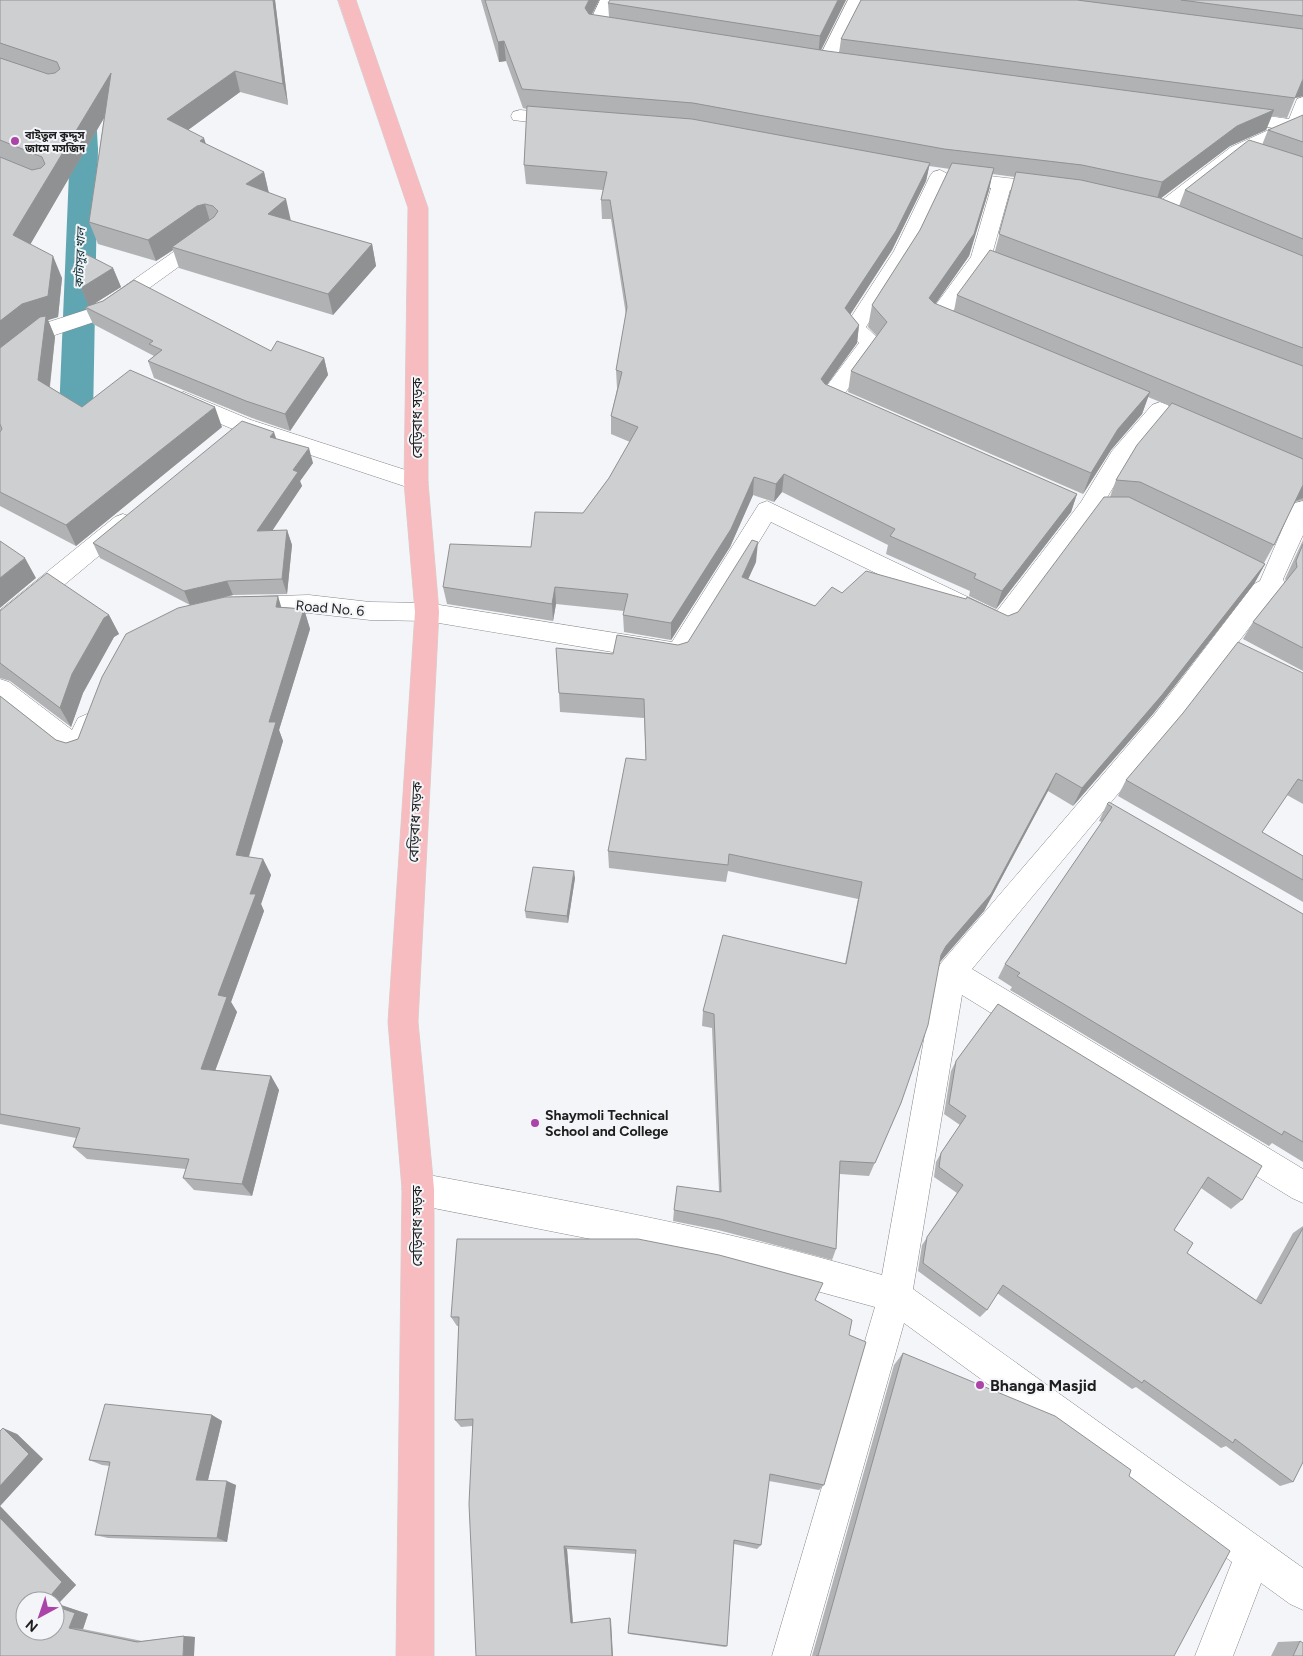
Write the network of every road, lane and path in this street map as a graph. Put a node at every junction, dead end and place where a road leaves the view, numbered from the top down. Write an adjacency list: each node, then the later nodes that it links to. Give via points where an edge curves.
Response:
1 (347, 0): 24 (highway, বেড়িবাধ সড়ক, via 418,208)
2 (609, 0): 4 (street, via 596,28)
3 (857, 0): 6 (street)
4 (634, 34)
5 (806, 61): 6 (street)
6 (825, 64): 7 (street)
7 (845, 66)
8 (1303, 103): 12 (street)
9 (1217, 115): 12 (street)
10 (520, 116): 11 (street)
11 (577, 121)
12 (1299, 126): 13 (street)
13 (1238, 151): 14 (street); 17 (street, via 1150,209)
14 (1266, 160)
15 (1002, 184): 16 (street); 19 (street, via 990,261 937,318); 23 (street, via 930,174 904,251 855,328 871,342 831,396)
16 (1067, 191)
17 (1196, 226)
18 (212, 233): 20 (street, via 102,312 41,332)
19 (982, 336)
20 (0, 364)
21 (164, 392): 24 (street, via 235,432)
22 (1160, 410): 25 (street)
23 (876, 416)
24 (416, 482): 30 (highway, বেড়িবাধ সড়ক)
25 (1080, 504): 26 (street); 30 (street, Road No. 6, via 1001,624 767,510 678,653)
26 (1116, 508)
27 (1303, 511): 34 (street, via 1263,575 1273,584 1263,591 1235,649 1163,722)
28 (136, 512): 31 (street)
29 (224, 608): 30 (street, Road No. 6, via 309,604 370,611)
30 (426, 612): 38 (highway, বেড়িবাধ সড়ক, via 403,1022)
31 (0, 624)
32 (0, 689): 33 (street, via 78,749)
33 (95, 703)
34 (1096, 800): 35 (street); 36 (street)
35 (1122, 815)
36 (951, 972): 37 (street); 39 (street)
37 (1303, 1187)
38 (418, 1189): 39 (street, via 638,1231 838,1278); 42 (highway, বেড়িবাধ সড়ক)
39 (895, 1296): 40 (street); 43 (street)
40 (1253, 1556): 41 (street); 44 (street)
41 (1303, 1591)
42 (415, 1656)
43 (791, 1656)
44 (1214, 1656)

